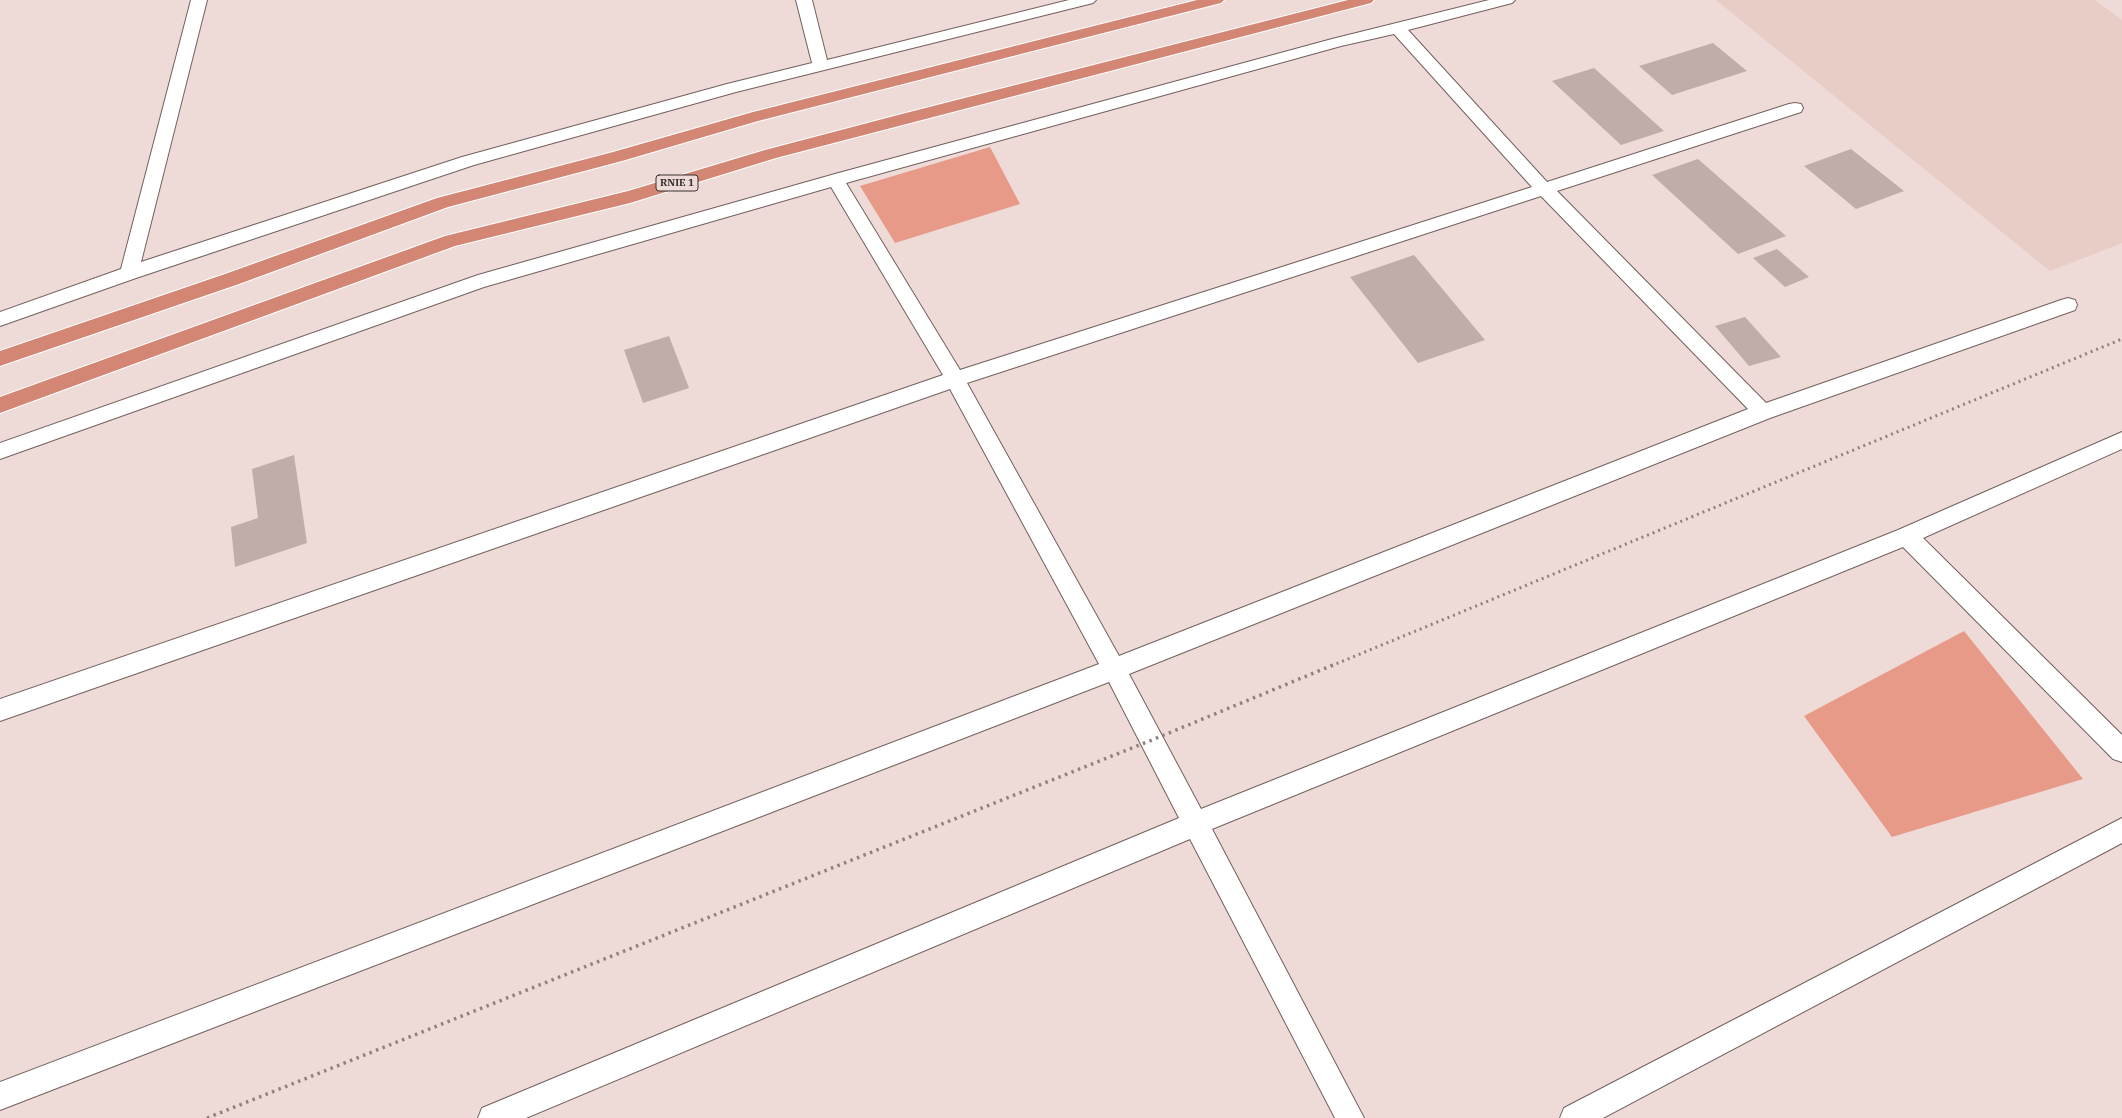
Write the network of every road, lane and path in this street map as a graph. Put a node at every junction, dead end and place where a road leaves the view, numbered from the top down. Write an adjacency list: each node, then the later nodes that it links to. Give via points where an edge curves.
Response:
1 (199, 0): 12 (street)
2 (804, 0): 8 (street)
3 (1088, 0): 8 (street)
4 (1216, 0): 15 (highway, via 753,117 616,157 443,202)
5 (1366, 0): 17 (highway, RNIE 1, via 875,126 771,154 630,197 451,241)
6 (1507, 0): 7 (street)
7 (1398, 28): 10 (street, via 1338,42); 11 (street)
8 (820, 65): 12 (street, via 468,161)
9 (1795, 108): 11 (street)
10 (835, 180): 16 (street); 20 (street, via 478,282)
11 (1543, 188): 16 (street); 18 (street)
12 (129, 273): 14 (street)
13 (2068, 305): 18 (street)
14 (0, 318)
15 (0, 360)
16 (955, 379): 22 (street); 23 (street)
17 (0, 405)
18 (1763, 412): 22 (street)
19 (2122, 440): 21 (street)
20 (0, 451)
21 (1906, 536): 24 (street); 25 (street)
22 (1114, 669): 25 (street); 27 (street)
23 (0, 710)
24 (2122, 751)
25 (1195, 824): 28 (street); 29 (street)
26 (2122, 830): 30 (street)
27 (0, 1096)
28 (492, 1118)
29 (1350, 1118)
30 (1574, 1118)

